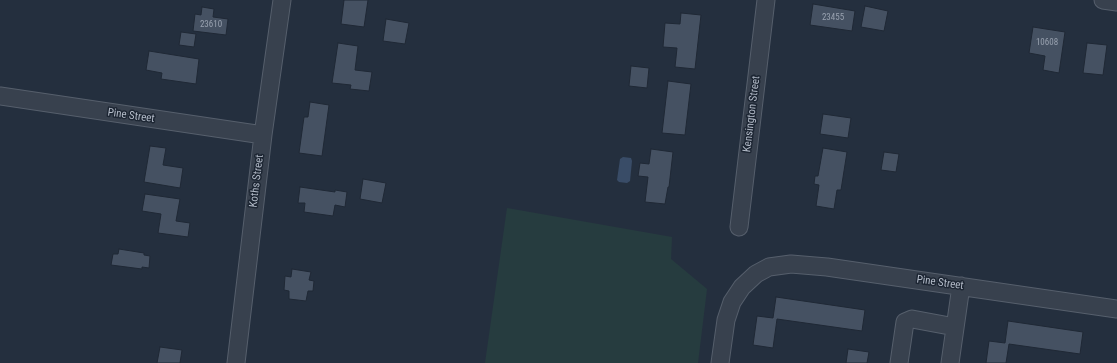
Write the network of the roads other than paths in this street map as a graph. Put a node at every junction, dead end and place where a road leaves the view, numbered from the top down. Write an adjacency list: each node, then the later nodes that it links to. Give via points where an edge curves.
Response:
1 (282, 0): 6 (street, Koths Street)
2 (766, 0): 7 (street, Kensington Street)
3 (1103, 0): 4 (street)
4 (1117, 2)
5 (0, 96): 6 (street, Pine Street)
6 (263, 135): 11 (street, Koths Street)
7 (739, 227)
8 (961, 286): 9 (street, Pine Street); 10 (street); 12 (street, Pine Street, via 827,267 791,264 769,267 756,274 742,287 732,302 726,320)
9 (1117, 309)
10 (955, 327): 13 (street, via 912,319 906,322); 14 (street)
11 (236, 363)
12 (720, 363)
13 (899, 363)
14 (950, 363)

